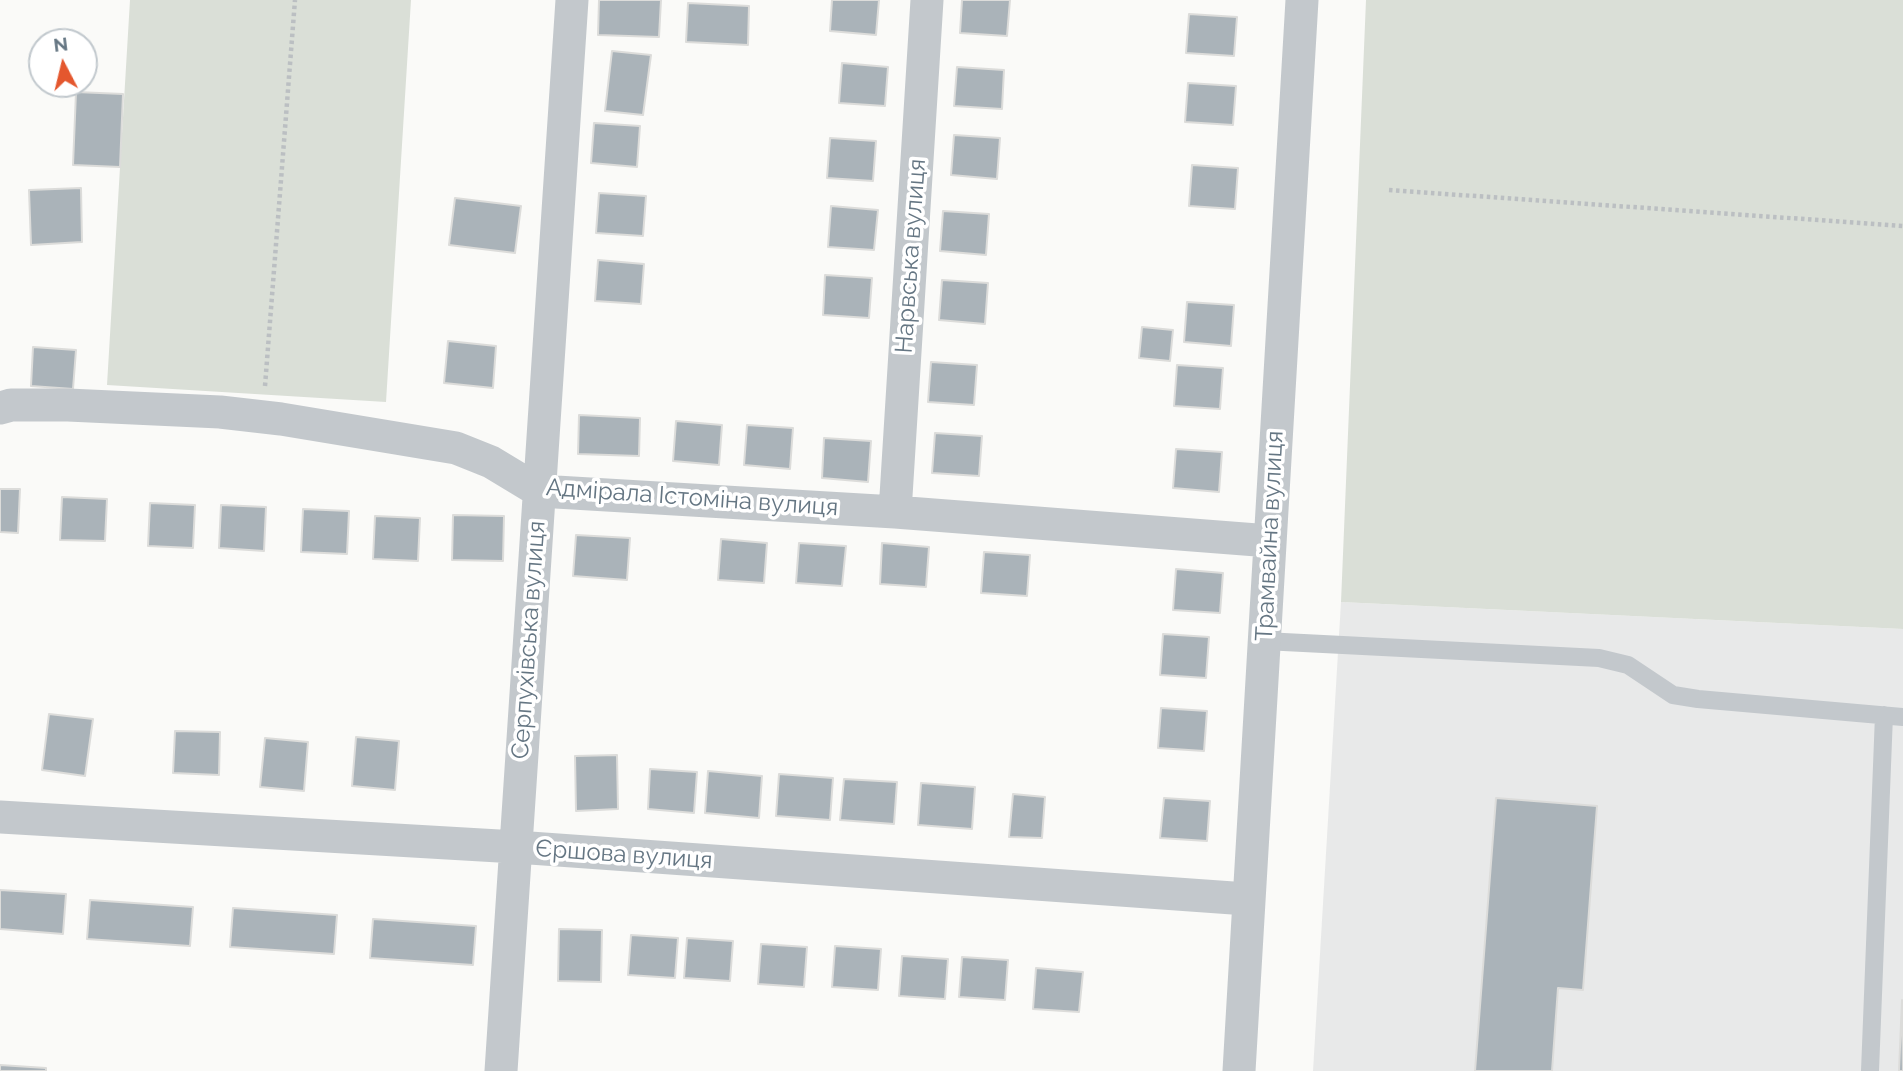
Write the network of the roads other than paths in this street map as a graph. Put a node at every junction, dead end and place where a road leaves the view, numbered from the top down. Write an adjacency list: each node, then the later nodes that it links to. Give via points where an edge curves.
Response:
1 (572, 0): 5 (street, Серпухівська вулиця)
2 (927, 0): 6 (street, Нарвська вулиця)
3 (1302, 0): 7 (street, Трамвайна вулиця)
4 (0, 408): 5 (street, Адмірала Істоміна вулиця, via 68,405 262,417 456,448 491,462)
5 (539, 491): 6 (street, Адмірала Істоміна вулиця); 12 (street, Серпухівська вулиця)
6 (895, 512): 7 (street, Адмірала Істоміна вулиця)
7 (1270, 541): 8 (street, Трамвайна вулиця)
8 (1264, 641): 9 (lane, via 1599,658 1628,665 1673,695); 13 (street, Трамвайна вулиця)
9 (1884, 715): 10 (lane); 16 (lane)
10 (1903, 717)
11 (0, 817): 12 (street, Єршова вулиця)
12 (516, 847): 13 (street, Єршова вулиця); 14 (street, Серпухівська вулиця)
13 (1248, 899): 15 (street, Трамвайна вулиця)
14 (501, 1071)
15 (1238, 1071)
16 (1870, 1071)

